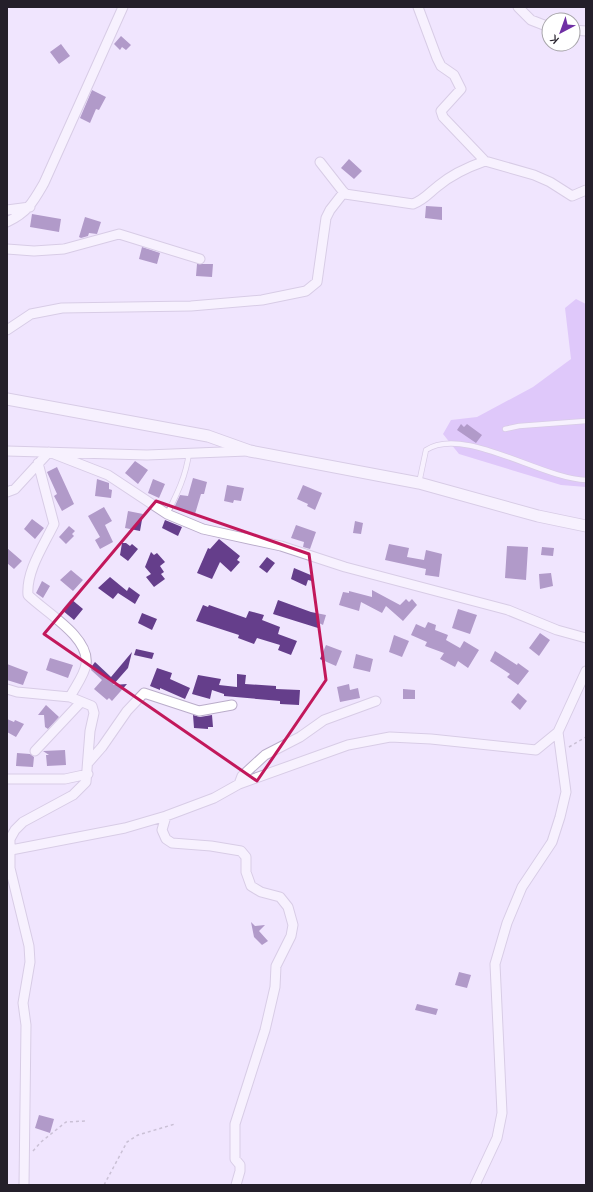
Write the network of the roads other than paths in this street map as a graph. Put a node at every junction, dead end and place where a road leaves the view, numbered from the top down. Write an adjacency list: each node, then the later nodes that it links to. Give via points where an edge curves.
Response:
1 (123, 7): 9 (street, via 44,183)
2 (418, 7): 5 (street, via 441,66 454,75 461,89 441,111 443,117)
3 (518, 7): 4 (street, via 531,20)
4 (541, 24)
5 (484, 161): 7 (street, via 534,175 572,196); 8 (street, via 438,185 423,200 413,204)
6 (320, 162): 8 (street)
7 (586, 190)
8 (344, 192): 14 (street, via 326,218 317,282 306,291 262,300 190,306 62,308 31,314)
9 (30, 207): 10 (street); 11 (street, via 21,216)
10 (7, 210)
11 (7, 222)
12 (7, 249): 13 (street, via 34,251 64,248 119,234)
13 (200, 259)
14 (7, 330)
15 (7, 399): 19 (street, via 208,436)
16 (586, 421): 17 (lane)
17 (505, 429)
18 (7, 451): 20 (street)
19 (250, 451): 21 (street); 24 (street)
20 (49, 452): 21 (street, via 146,455); 22 (street); 26 (street, via 108,475)
21 (189, 453): 26 (lane, via 180,487)
22 (38, 463): 25 (street, via 14,489); 31 (street, via 54,524 32,570 27,585 28,595 64,625 83,645 86,665)
23 (586, 480): 24 (lane, via 574,480 485,449 458,443 433,446 426,450)
24 (419, 483): 27 (street, via 538,516)
25 (7, 492)
26 (166, 514): 28 (street, via 203,529 281,546 345,568 508,610 557,630)
27 (586, 526)
28 (586, 638)
29 (586, 671): 35 (street)
30 (7, 689): 31 (street)
31 (70, 697): 33 (street)
32 (376, 701): 40 (street, via 324,720 300,737 265,756 242,776)
33 (81, 702): 36 (street); 37 (street, via 92,706 94,713)
34 (232, 705): 37 (street, via 199,711 144,692)
35 (558, 732): 40 (street, via 536,750 431,738 390,737 348,745); 46 (street, via 566,792 560,818 552,842 522,887 507,923 495,964 502,1112 497,1138)
36 (35, 751)
37 (88, 763): 38 (street)
38 (88, 774): 39 (street, via 65,779); 42 (street, via 86,782 73,795 23,822 10,839)
39 (7, 779)
40 (239, 784): 41 (street, via 214,798)
41 (166, 816): 42 (street, via 118,829); 45 (street, via 162,830 166,839 172,843 240,851 246,856 246,872 251,886 261,892 280,897 288,907 293,925 291,936 276,966 275,987 265,1030 235,1124 235,1159 240,1165)
42 (11, 850): 43 (street)
43 (8, 869): 44 (street, via 27,930 30,962 23,1003 26,1025)
44 (24, 1185)
45 (236, 1185)
46 (475, 1185)

